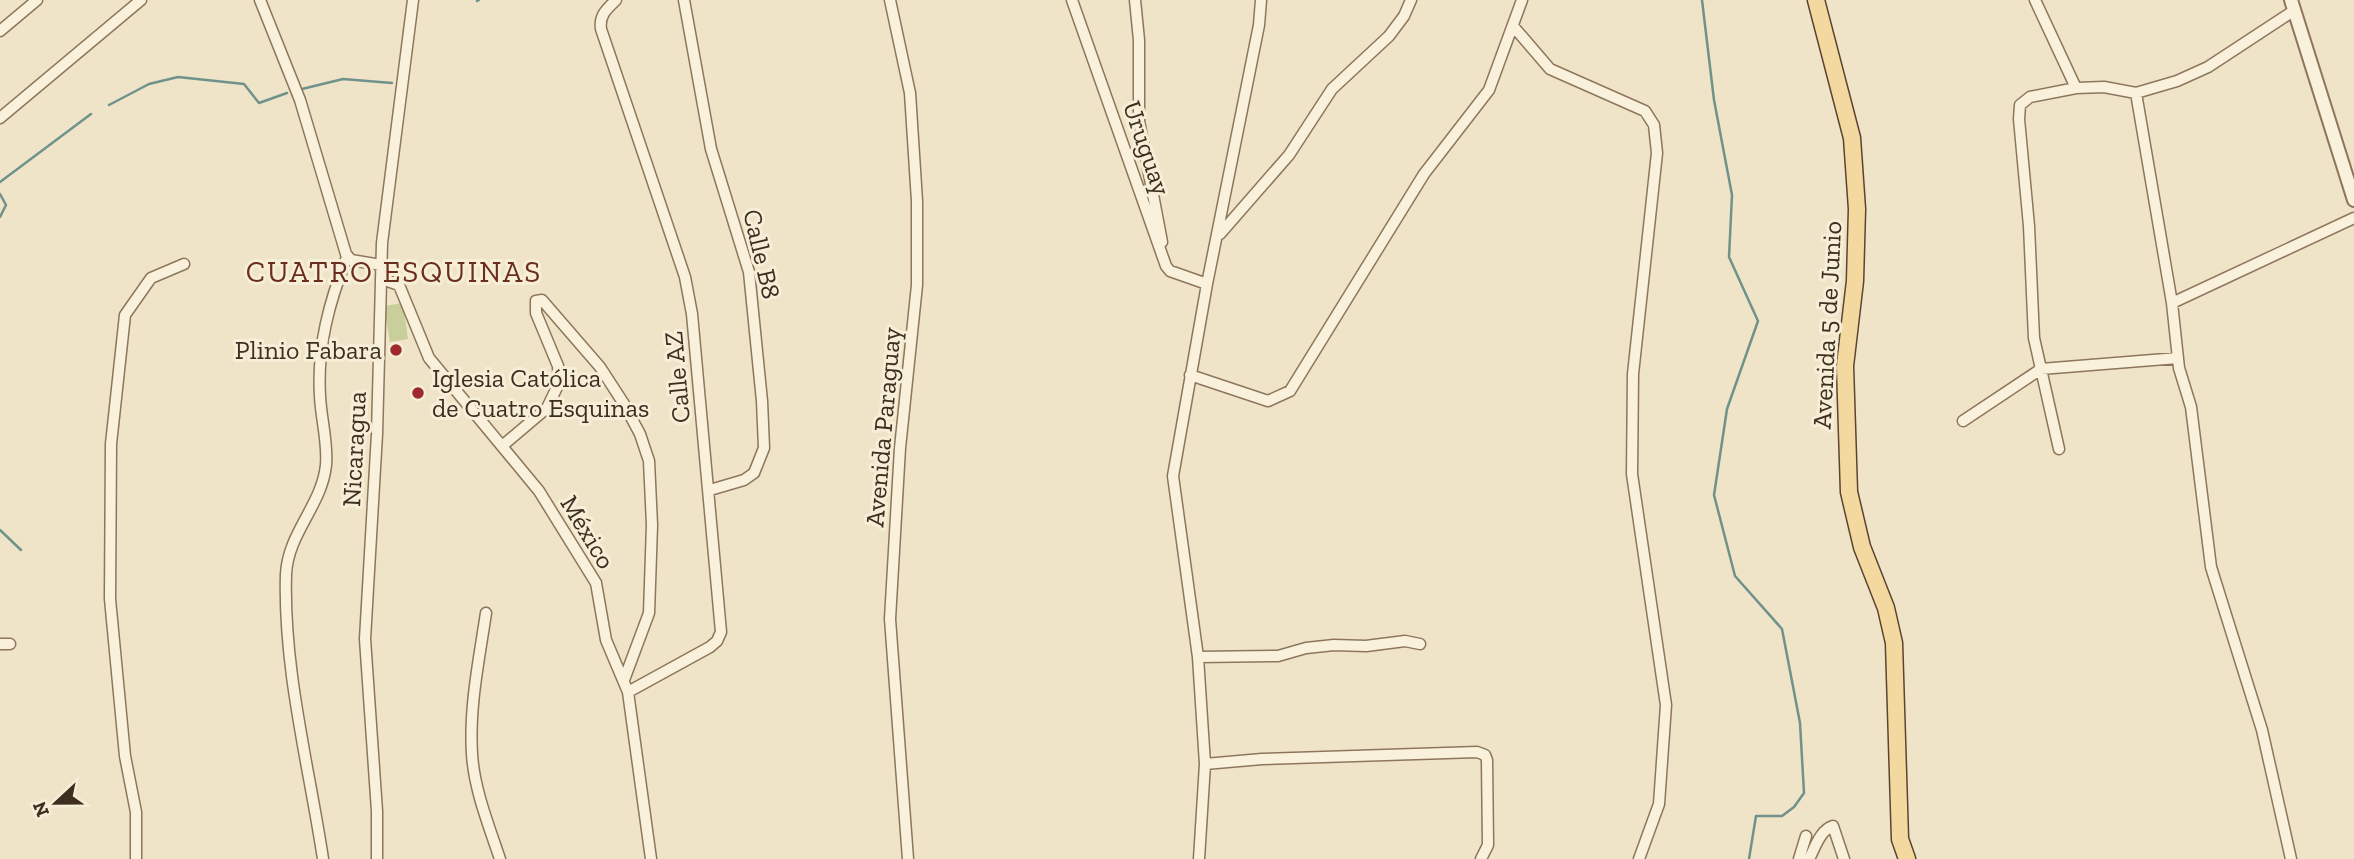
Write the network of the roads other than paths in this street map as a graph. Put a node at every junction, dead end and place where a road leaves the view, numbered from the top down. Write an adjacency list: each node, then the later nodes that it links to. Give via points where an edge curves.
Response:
1 (37, 0): 17 (street)
2 (141, 0): 20 (street)
3 (260, 0): 24 (street, via 300,100)
4 (413, 0): 27 (street, Nicaragua)
5 (616, 0): 37 (street, Calle AZ, via 600,20 685,277)
6 (684, 0): 37 (street, Calle B8, via 711,149 749,272 762,401 764,448 754,472 744,480)
7 (890, 0): 50 (street, Avenida Paraguay, via 910,93 918,201 918,285 890,619)
8 (1072, 0): 25 (street, Uruguay)
9 (1135, 0): 25 (street, via 1139,121)
10 (1261, 0): 23 (street)
11 (1410, 0): 23 (street, via 1388,36 1332,89 1289,155)
12 (1522, 0): 16 (street)
13 (1816, 0): 57 (main road, Avenida 5 de Junio, via 1852,138 1857,209 1845,366 1849,492 1894,643 1900,839)
14 (2035, 0): 18 (street)
15 (2293, 5): 19 (street, via 2208,67); 21 (street)
16 (1513, 26): 33 (street, via 1489,90 1424,174 1290,391 1268,401); 53 (street, via 1550,69 1629,102 1645,111 1654,125 1657,153 1633,374 1632,474 1666,705 1659,804)
17 (0, 31)
18 (2076, 88): 19 (street); 32 (street, via 2030,97 2020,105 2034,338)
19 (2136, 93): 30 (street)
20 (0, 118)
21 (2354, 200)
22 (2354, 218): 30 (street)
23 (1218, 237): 29 (street)
24 (347, 257): 27 (street); 46 (street, via 330,303 320,360 325,475 299,528 286,573 291,654)
25 (1163, 260): 29 (street, via 1170,271)
26 (184, 264): 45 (street, via 151,278 125,315 111,444 110,600 125,756 136,812)
27 (381, 265): 28 (street, Nicaragua)
28 (382, 279): 35 (street, México, via 399,285 429,358); 47 (street, Nicaragua, via 365,639)
29 (1207, 284): 33 (street)
30 (2172, 303): 31 (street)
31 (2178, 358): 32 (street); 58 (street, via 2191,407 2211,567 2262,730)
32 (2041, 369): 34 (street); 36 (street)
33 (1190, 375): 40 (street, via 1173,476)
34 (1963, 421)
35 (502, 446): 41 (street, México, via 539,491 596,583 606,640); 41 (street, via 547,408 559,383 558,366 536,313 536,301 542,300 600,367 640,434 649,461 649,613)
36 (2059, 449)
37 (710, 490): 42 (street, Calle AZ, via 718,641)
38 (486, 613): 48 (street, via 472,706 472,756)
39 (1420, 644): 40 (street, via 1334,645 1278,656)
40 (1198, 657): 43 (street)
41 (624, 680): 42 (street, México)
42 (628, 692): 49 (street, México)
43 (1205, 764): 51 (street); 52 (street, via 1442,751 1482,754 1487,760 1488,845)
44 (1806, 836): 54 (street)
45 (136, 859)
46 (323, 859)
47 (377, 859)
48 (500, 859)
49 (651, 859)
50 (908, 859)
51 (1199, 859)
52 (1481, 859)
53 (1639, 859)
54 (1799, 859)
55 (1808, 859): 56 (street, via 1819,838 1833,826)
56 (1844, 859)
57 (1907, 859)
58 (2291, 859)

